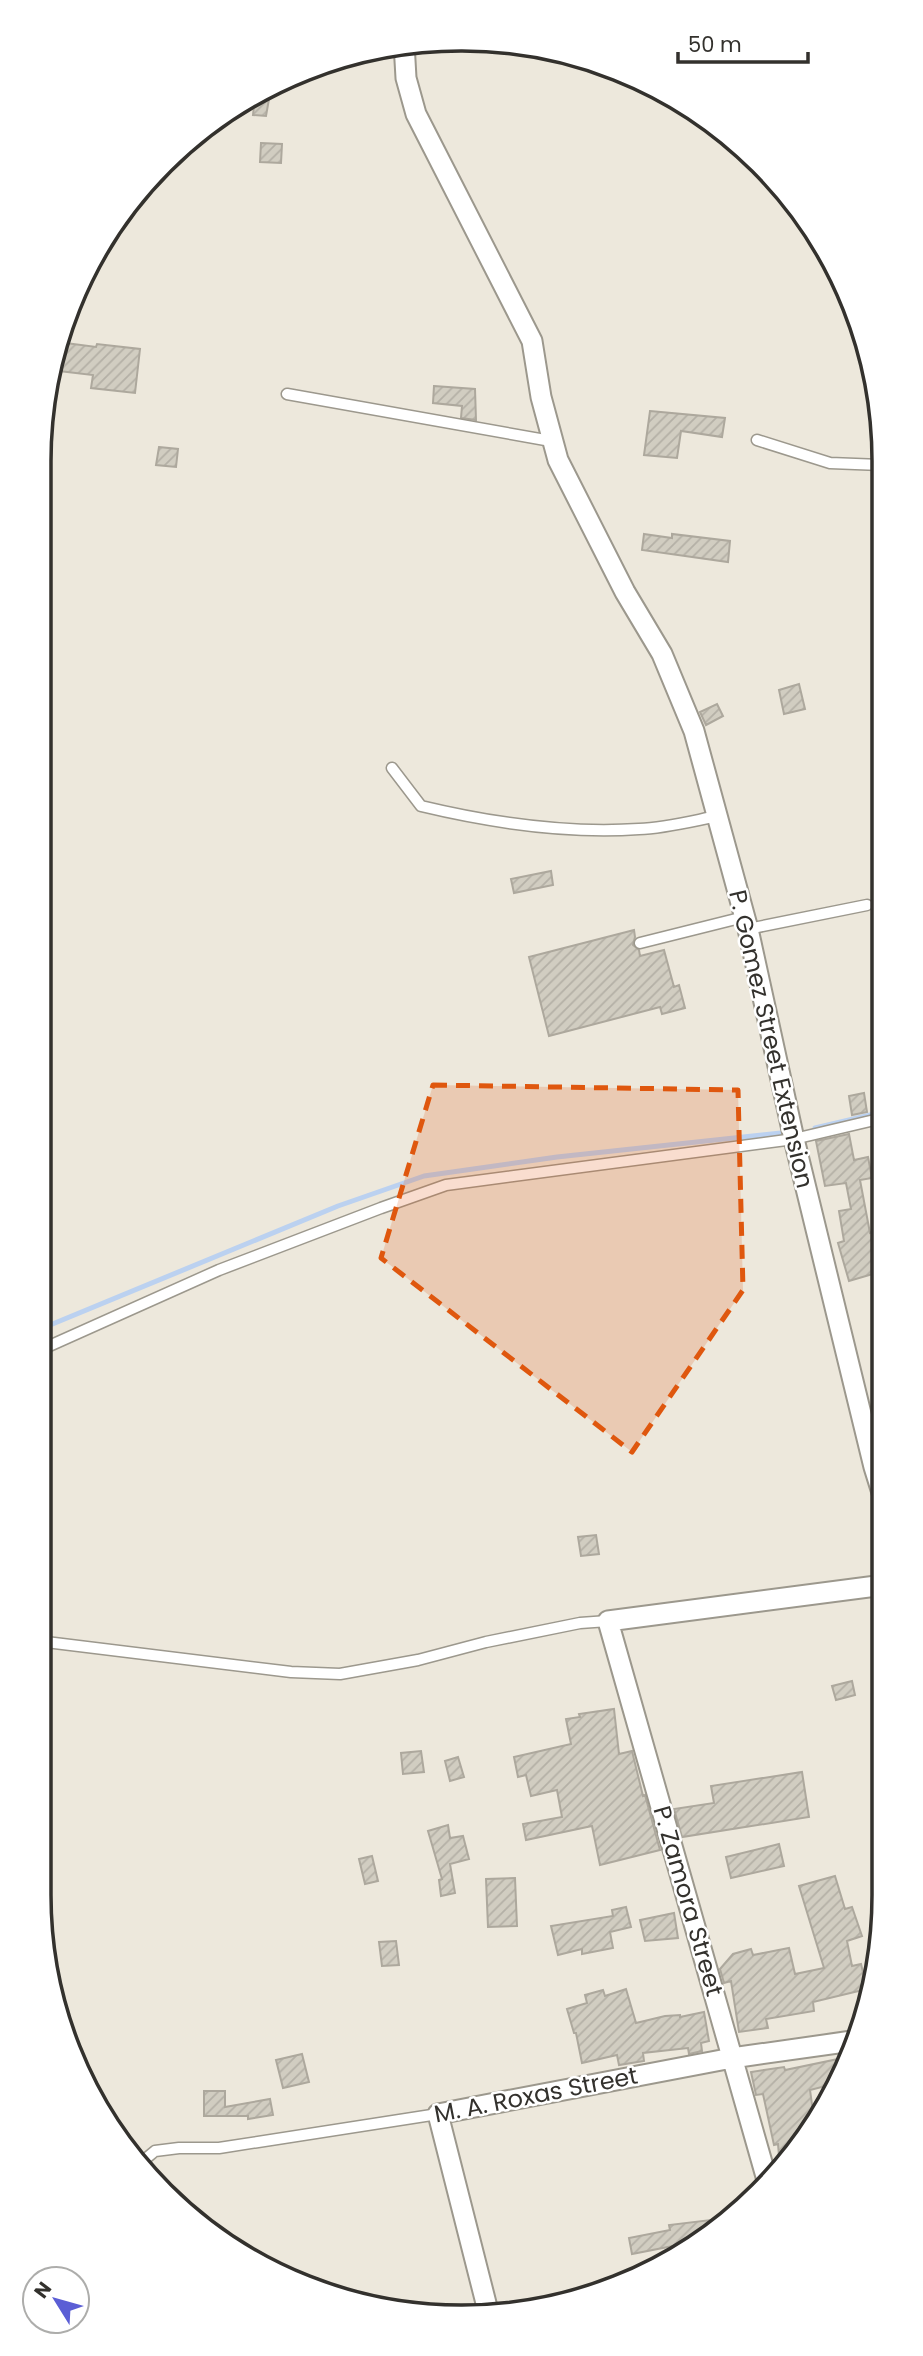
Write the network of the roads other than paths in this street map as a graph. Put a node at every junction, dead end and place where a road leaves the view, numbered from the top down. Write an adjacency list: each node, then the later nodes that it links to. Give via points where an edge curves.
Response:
1 (405, 55): 4 (street, P. Gomez Street Extension, via 416,114 531,341)
2 (287, 394): 4 (lane)
3 (757, 440): 5 (lane, via 830,463)
4 (551, 441): 7 (street, P. Gomez Street Extension, via 625,592 662,654 694,731)
5 (872, 465)
6 (392, 768): 7 (lane, via 421,806 542,827 640,829)
7 (718, 816): 9 (street, P. Gomez Street Extension)
8 (866, 905): 9 (lane)
9 (746, 923): 10 (lane); 12 (street, P. Gomez Street Extension)
10 (640, 943)
11 (872, 1121): 12 (lane)
12 (794, 1139): 13 (lane, via 446,1185 219,1270); 14 (street, P. Gomez Street Extension)
13 (51, 1345)
14 (872, 1459)
15 (872, 1587): 16 (street)
16 (608, 1621): 17 (lane, via 340,1674 261,1669); 19 (street, P. Zamora Street)
17 (51, 1643)
18 (845, 2042): 19 (street, M. A. Roxas Street)
19 (732, 2058): 20 (street, M. A. Roxas Street); 22 (street, P. Zamora Street)
20 (438, 2114): 21 (lane, M. A. Roxas Street, via 219,2148 155,2151); 23 (street)
21 (147, 2158)
22 (764, 2171)
23 (486, 2304)

